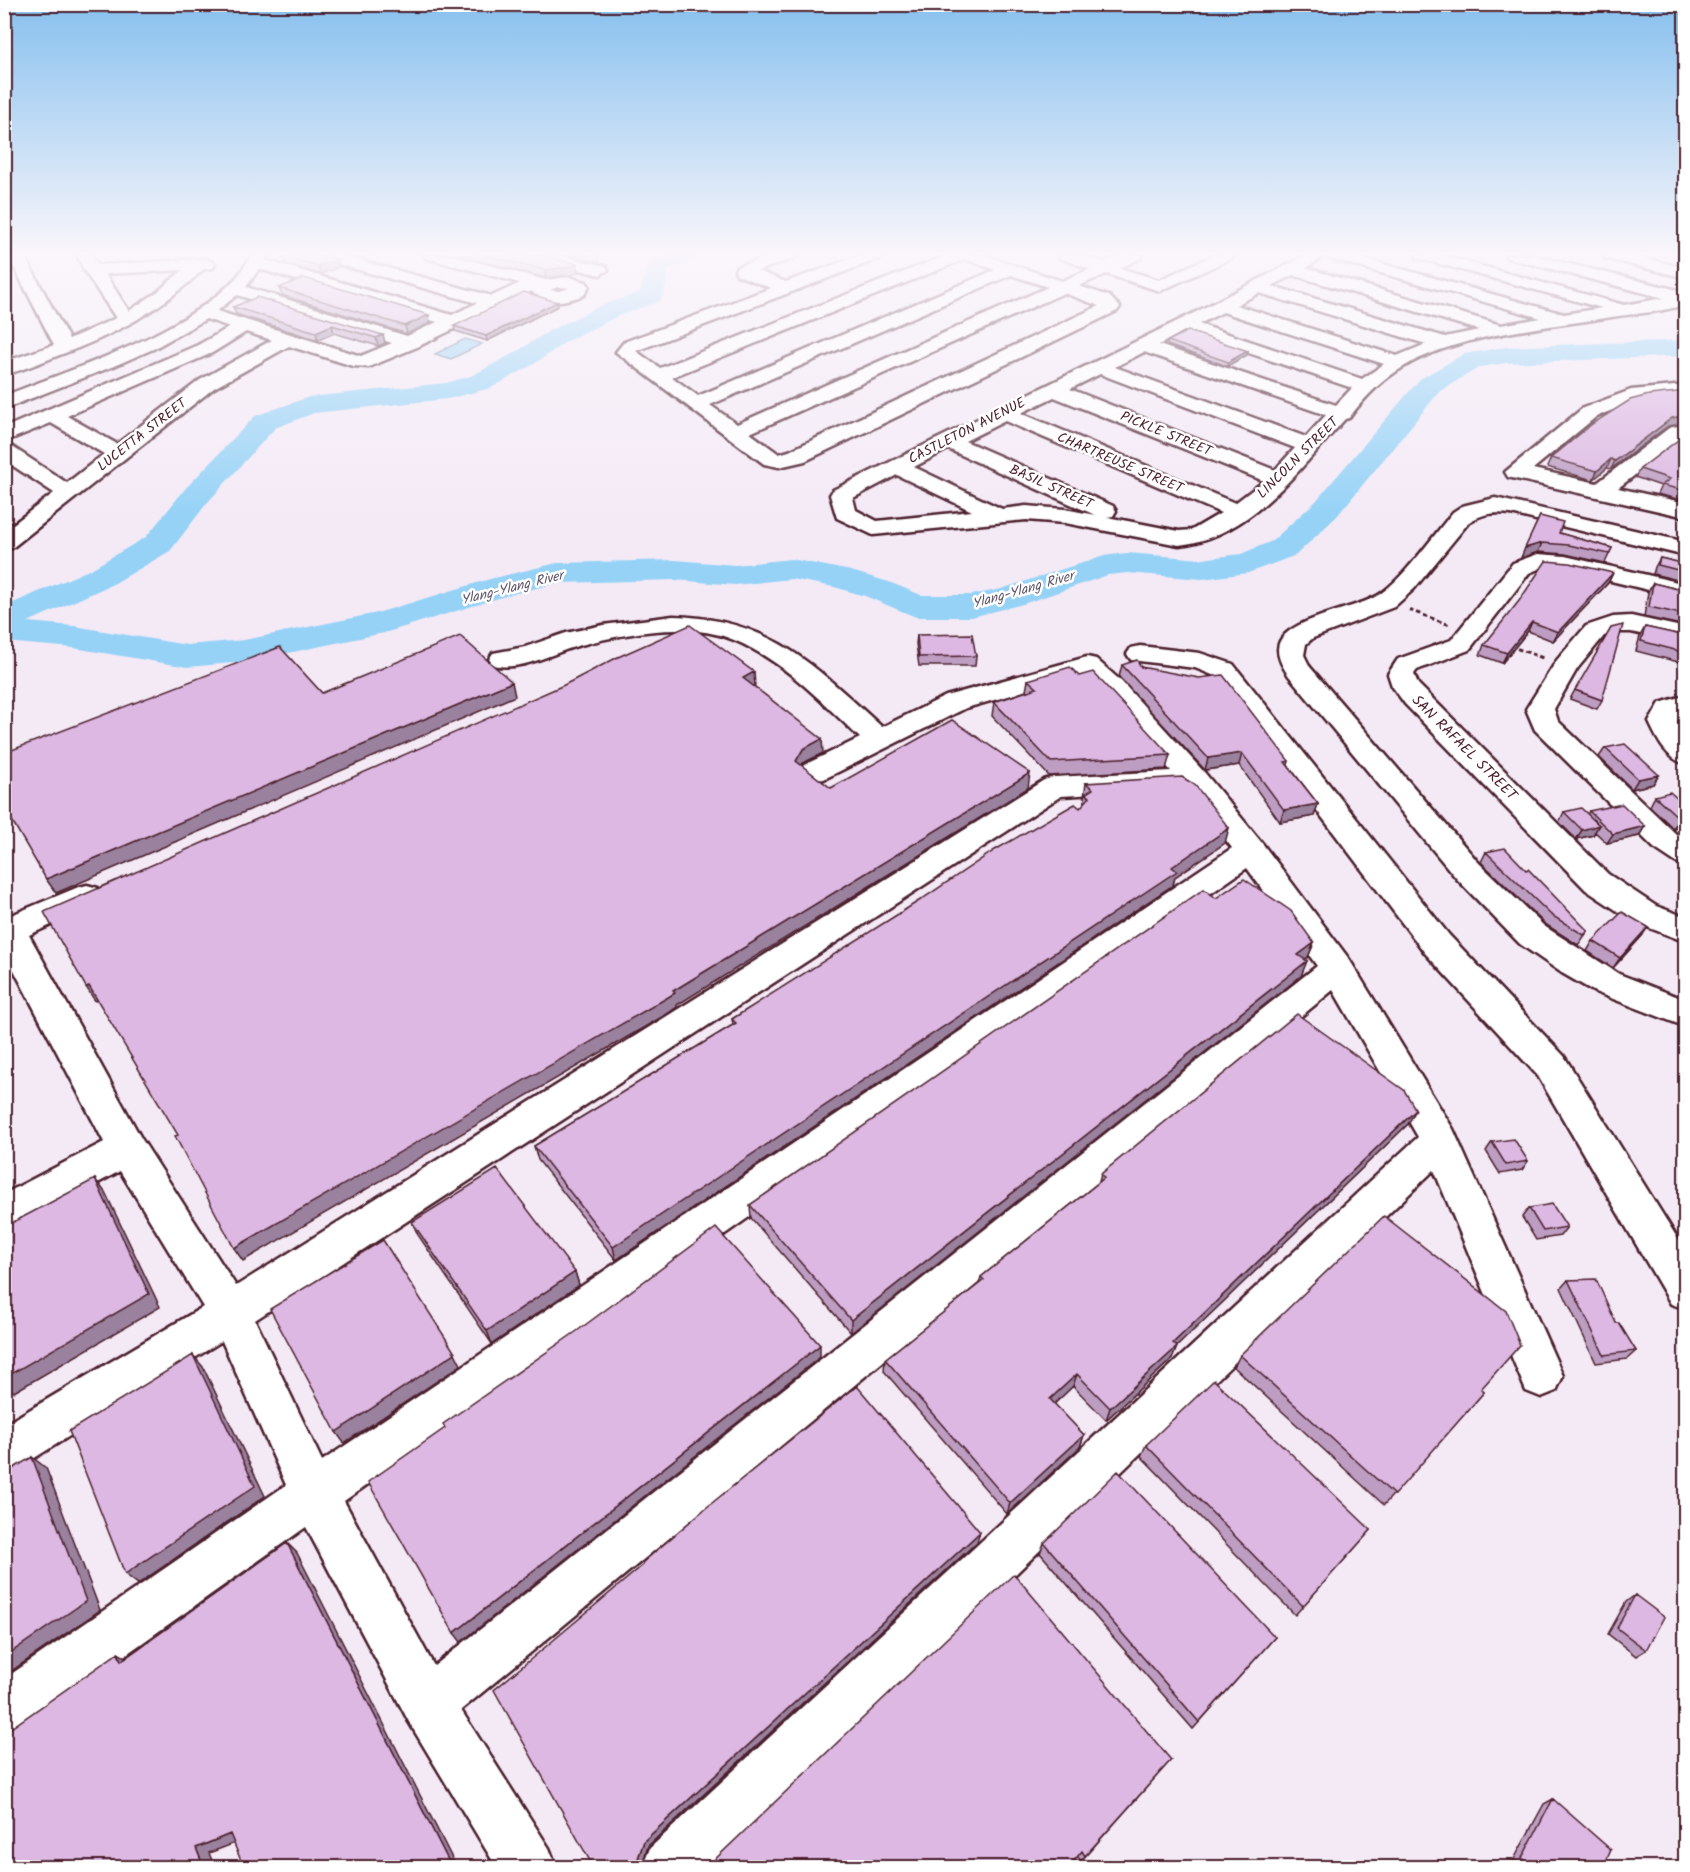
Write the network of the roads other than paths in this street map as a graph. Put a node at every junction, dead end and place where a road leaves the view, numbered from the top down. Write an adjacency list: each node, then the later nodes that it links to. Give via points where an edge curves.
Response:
1 (62, 342): 20 (street)
2 (74, 342): 20 (street)
3 (149, 342): 31 (street)
4 (216, 342): 22 (street)
5 (282, 342): 26 (street, LUCETTA STREET)
6 (299, 342): 17 (street, via 360,362)
7 (641, 342): 25 (street, via 625,352)
8 (742, 342): 25 (street)
9 (839, 342): 32 (street)
10 (937, 342): 38 (street)
11 (1035, 342): 38 (street, via 790,459 772,459)
12 (1147, 342): 19 (street, CASTLETON AVENUE)
13 (1235, 342): 27 (street)
14 (1336, 342): 21 (street)
15 (1439, 342): 18 (street)
16 (1451, 342): 18 (street, LINCOLN STREET)
17 (410, 343)
18 (1444, 344): 21 (street, LINCOLN STREET)
19 (1142, 345): 23 (street, CASTLETON AVENUE); 34 (street)
20 (64, 347): 24 (street)
21 (1398, 362): 27 (street, LINCOLN STREET)
22 (169, 365): 26 (street); 28 (street)
23 (1098, 367): 29 (street, CASTLETON AVENUE); 41 (street)
24 (4, 369)
25 (657, 376): 32 (street)
26 (207, 384): 36 (street, LUCETTA STREET)
27 (1365, 386): 34 (street, LINCOLN STREET)
28 (112, 388): 35 (street); 36 (street)
29 (1052, 389): 33 (street, CASTLETON AVENUE); 45 (street, PICKLE STREET)
30 (1686, 391): 46 (street, via 1631,396 1590,412 1516,472)
31 (4, 402)
32 (695, 404): 38 (street)
33 (1002, 413): 40 (street, CASTLETON AVENUE); 50 (street, CHARTREUSE STREET)
34 (1342, 414): 41 (street, LINCOLN STREET)
35 (53, 416): 39 (street); 43 (street)
36 (162, 420): 43 (street, LUCETTA STREET)
37 (1686, 430): 46 (street, via 1676,432)
38 (735, 432)
39 (4, 436)
40 (947, 441): 44 (street, CASTLETON AVENUE); 52 (street, BASIL STREET)
41 (1310, 446): 45 (street, LINCOLN STREET)
42 (4, 450): 47 (street)
43 (118, 454): 47 (street, LUCETTA STREET)
44 (897, 467): 48 (street, CASTLETON AVENUE); 51 (street)
45 (1279, 479): 50 (street, LINCOLN STREET)
46 (1600, 491): 49 (street)
47 (68, 493): 53 (street, LUCETTA STREET)
48 (842, 495): 51 (street, LINCOLN STREET, via 845,513 873,528)
49 (1686, 510)
50 (1239, 513): 52 (street, LINCOLN STREET, via 1197,536 1179,538)
51 (997, 515): 52 (street, LINCOLN STREET, via 1065,516)
52 (1155, 533)
53 (7, 536)
54 (1686, 549): 70 (street, via 1511,507 1482,506 1461,517 1385,602 1304,633 1293,641 1290,655 1298,670 1468,871 1532,935 1607,983)
55 (1686, 592): 67 (street, SAN RAFAEL STREET, via 1565,563 1529,563 1460,645 1407,665 1401,674 1404,686 1415,698 1597,882 1645,914)
56 (1686, 636): 65 (street, via 1631,624 1595,631 1566,666 1540,709 1545,724 1665,841)
57 (1140, 654): 74 (street, via 1200,661 1224,670 1437,944 1551,1066)
58 (502, 659): 60 (street, via 578,637 634,627 679,623 725,628 763,644 814,681)
59 (1686, 703): 61 (street, via 1670,709 1663,722 1671,739)
60 (879, 740): 62 (street); 63 (street, via 956,702 1087,665)
61 (1686, 755)
62 (814, 772)
63 (1194, 779): 64 (street); 75 (street, via 1054,787)
64 (1251, 850): 69 (street); 78 (street)
65 (1686, 854)
66 (108, 887): 68 (street)
67 (1686, 930)
68 (7, 931): 72 (street)
69 (1337, 968): 71 (street); 79 (street)
70 (1686, 1014)
71 (1440, 1140): 76 (street); 82 (street)
72 (127, 1149): 73 (street); 75 (street)
73 (4, 1214)
74 (1686, 1290)
75 (230, 1313): 77 (street); 78 (street)
76 (1541, 1376)
77 (4, 1451)
78 (314, 1494): 79 (street); 80 (street)
79 (427, 1704): 81 (street)
80 (4, 1710)
81 (529, 1868)
82 (670, 1868)

